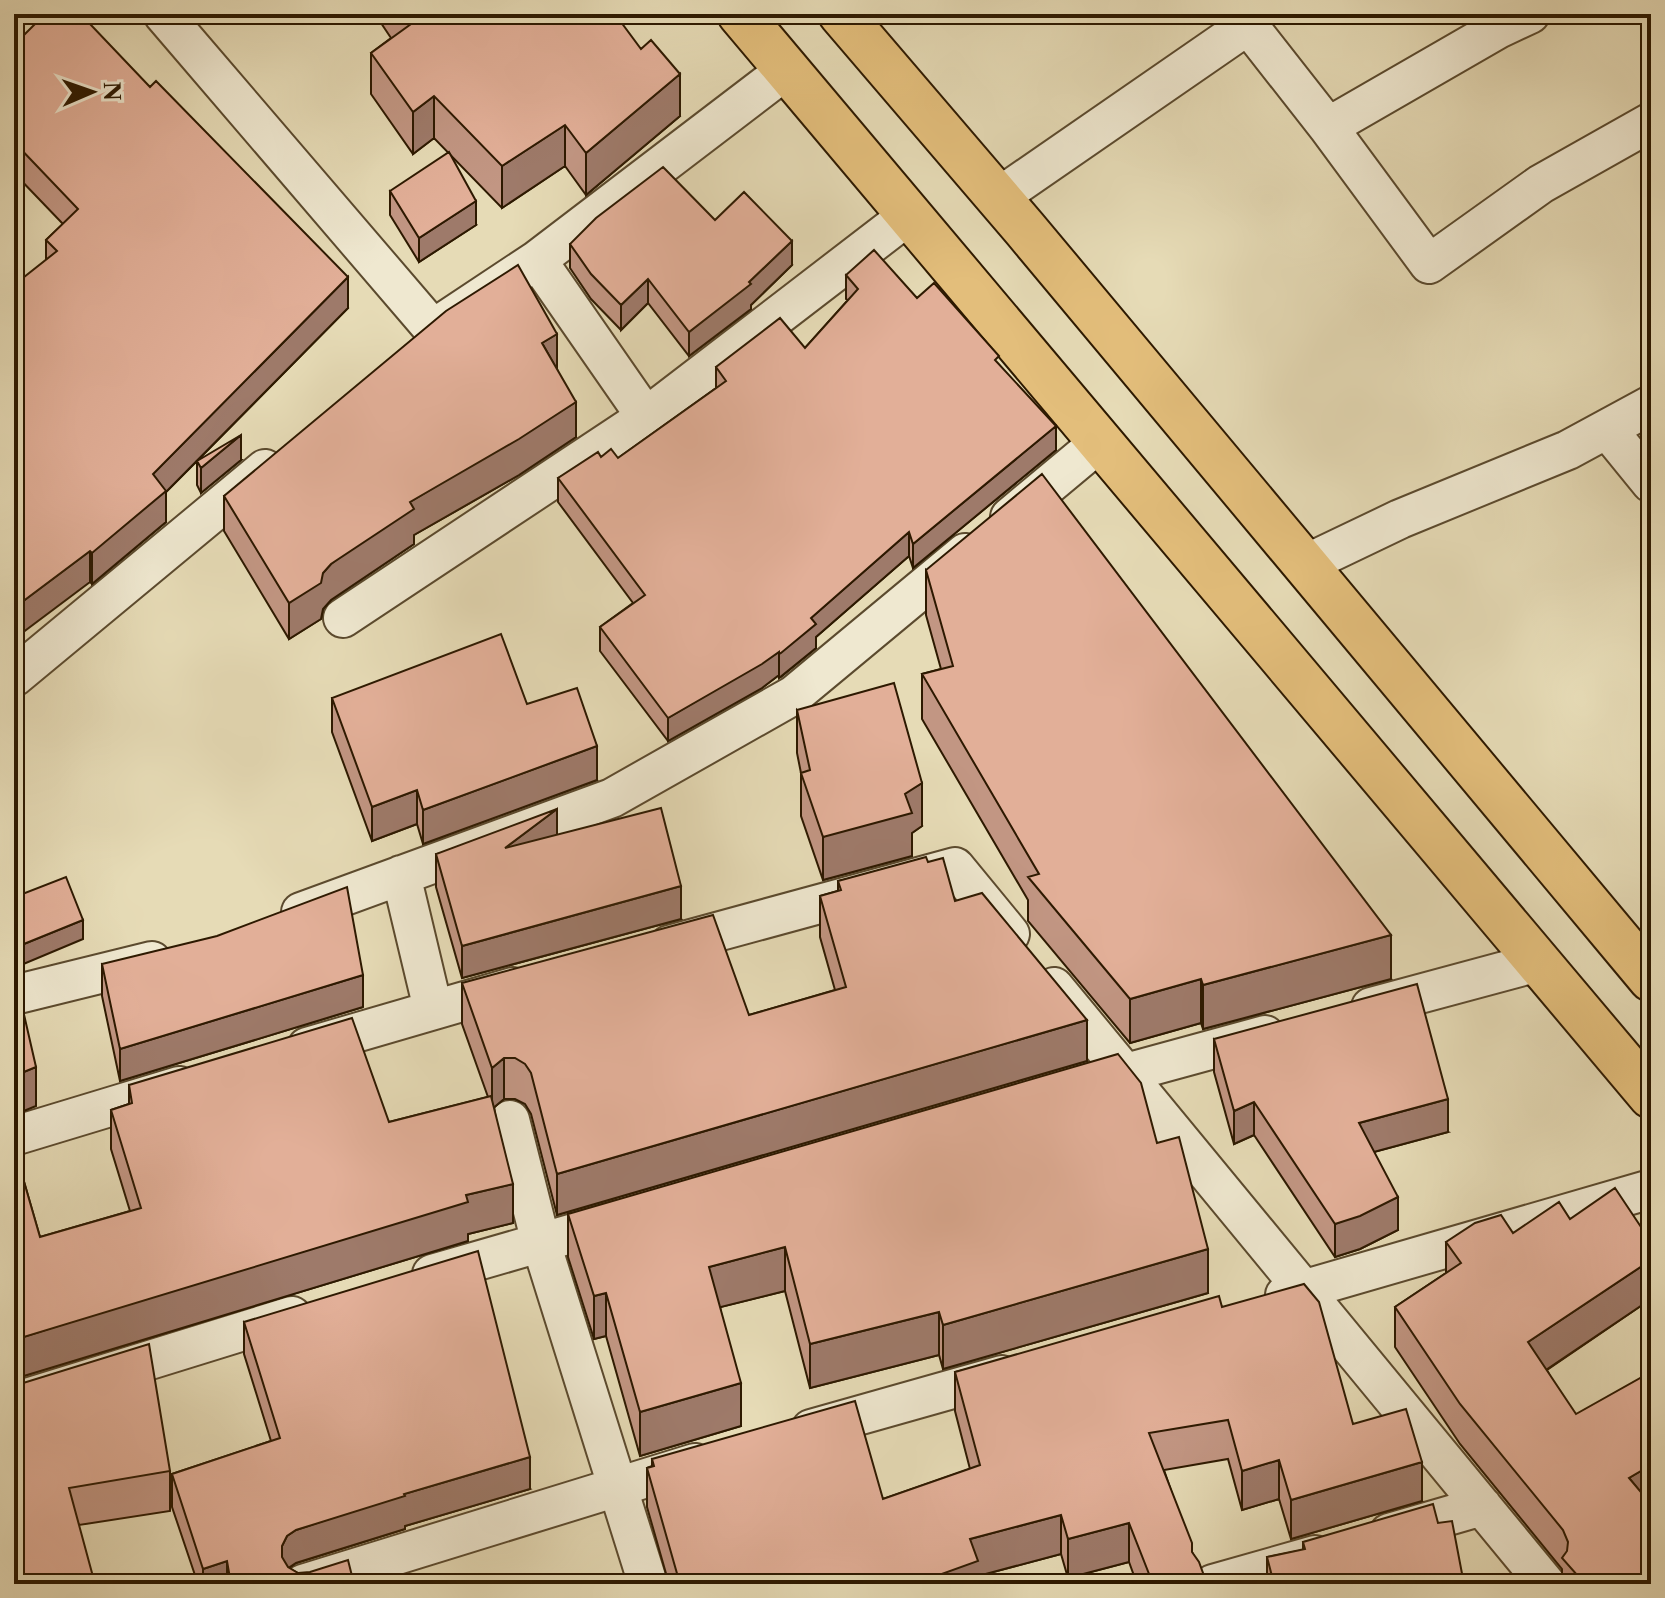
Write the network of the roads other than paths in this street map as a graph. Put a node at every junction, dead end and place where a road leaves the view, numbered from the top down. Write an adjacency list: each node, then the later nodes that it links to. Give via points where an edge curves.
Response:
1 (163, 14): 11 (street, via 421,339)
2 (740, 14): 6 (main road)
3 (841, 14): 9 (main road)
4 (1530, 14): 8 (street)
5 (1244, 20): 8 (street); 9 (street)
6 (786, 70): 10 (main road); 11 (street)
7 (1651, 122): 8 (street, via 1541,184 1429,264)
8 (1328, 127)
9 (999, 197): 18 (main road)
10 (909, 215): 13 (street); 15 (main road)
11 (537, 260): 13 (street)
12 (1651, 405): 14 (street)
13 (646, 417): 19 (street)
14 (1607, 429): 17 (street); 18 (street)
15 (1100, 442): 21 (street, via 794,695 612,798); 25 (main road)
16 (289, 448): 20 (street)
17 (1651, 483)
18 (1306, 564): 26 (main road)
19 (343, 618)
20 (14, 677)
21 (401, 875): 22 (street); 29 (street)
22 (269, 925)
23 (180, 954): 28 (street)
24 (633, 955): 33 (street, via 955,867)
25 (1538, 962): 30 (street); 36 (main road)
26 (1651, 979)
27 (541, 980): 29 (street)
28 (14, 995)
29 (433, 1009): 32 (street)
30 (1339, 1015)
31 (1293, 1028): 33 (street)
32 (269, 1059)
33 (1125, 1073): 35 (street); 43 (street)
34 (209, 1077): 38 (street)
35 (1065, 1090)
36 (1651, 1096)
37 (510, 1120): 41 (street)
38 (14, 1136)
39 (1651, 1189): 43 (street)
40 (646, 1212): 41 (street)
41 (541, 1243): 42 (street); 50 (street)
42 (397, 1284)
43 (1305, 1289): 44 (street); 51 (street)
44 (1259, 1302)
45 (324, 1306): 47 (street)
46 (1030, 1367): 48 (street)
47 (14, 1402)
48 (785, 1437)
49 (724, 1454): 50 (street)
50 (617, 1485): 52 (street); 53 (street)
51 (1482, 1506): 54 (street); 55 (street)
52 (303, 1584)
53 (648, 1584)
54 (1213, 1584)
55 (1546, 1584)

